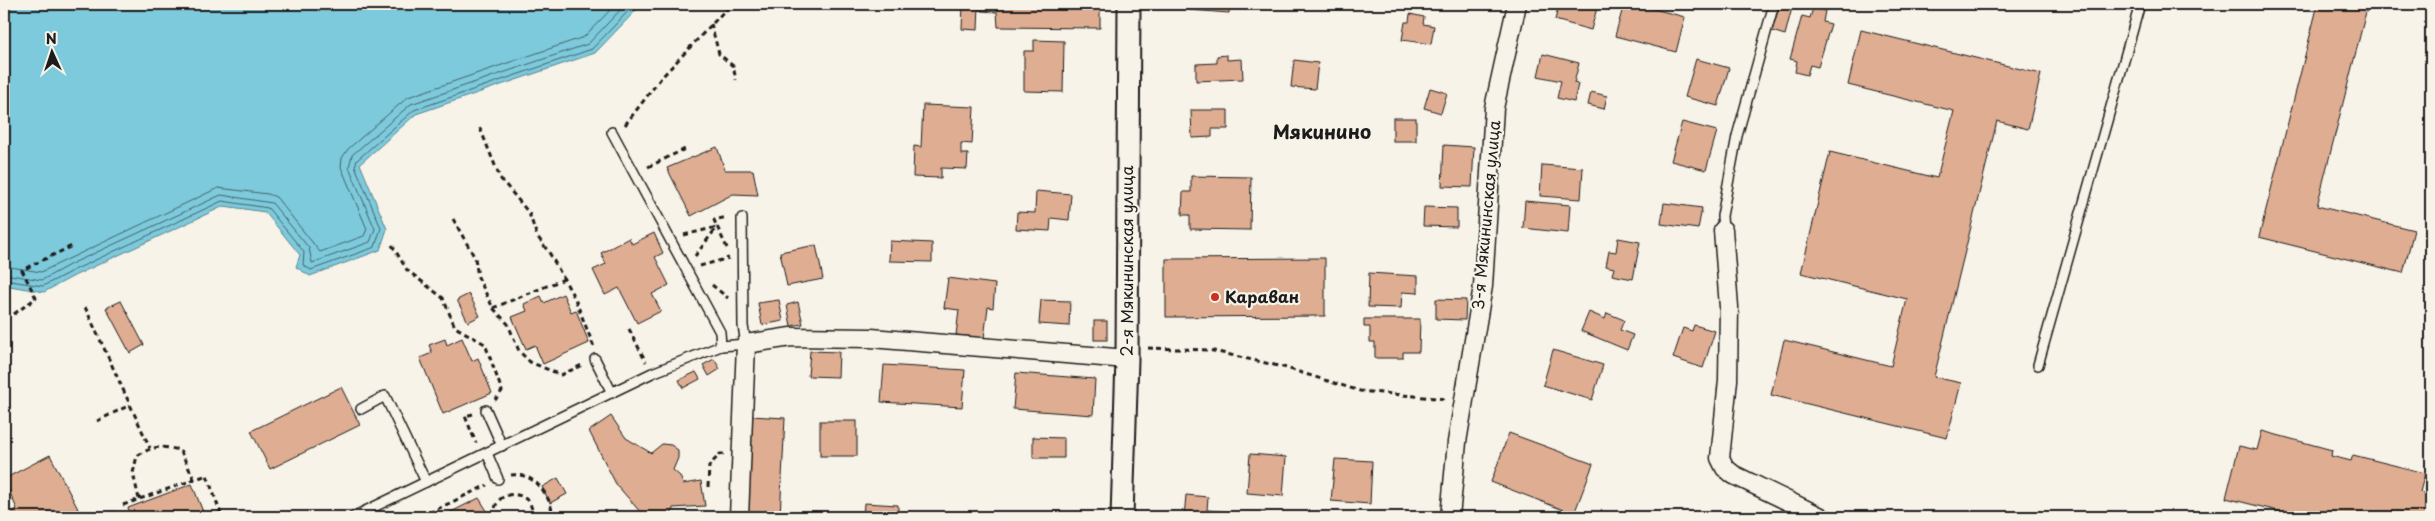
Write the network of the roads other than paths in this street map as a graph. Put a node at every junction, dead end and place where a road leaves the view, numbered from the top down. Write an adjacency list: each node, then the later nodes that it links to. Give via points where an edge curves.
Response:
1 (1129, 4): 10 (street, 2-я Мякининская улица)
2 (1516, 4): 23 (street, 3-я Мякининская улица, via 1494,108 1483,286 1464,401)
3 (1774, 4): 7 (lane, via 1737,136 1722,216)
4 (2140, 4): 12 (lane)
5 (612, 132): 9 (lane, via 720,332)
6 (742, 218): 8 (lane)
7 (1723, 230): 24 (street, via 1729,308 1728,371 1720,458 1734,475)
8 (746, 344): 9 (lane); 10 (street, via 791,337 871,338); 21 (street)
9 (720, 346): 13 (lane)
10 (1127, 353): 22 (street, 2-я Мякининская улица)
11 (595, 359): 13 (lane)
12 (2038, 365)
13 (612, 393): 16 (lane)
14 (360, 409): 19 (lane, via 385,396)
15 (486, 410): 16 (lane)
16 (502, 446): 17 (lane)
17 (484, 454): 18 (lane); 19 (lane)
18 (498, 479)
19 (426, 482): 20 (lane)
20 (353, 517)
21 (739, 517)
22 (1122, 517)
23 (1450, 517)
24 (1821, 517)

